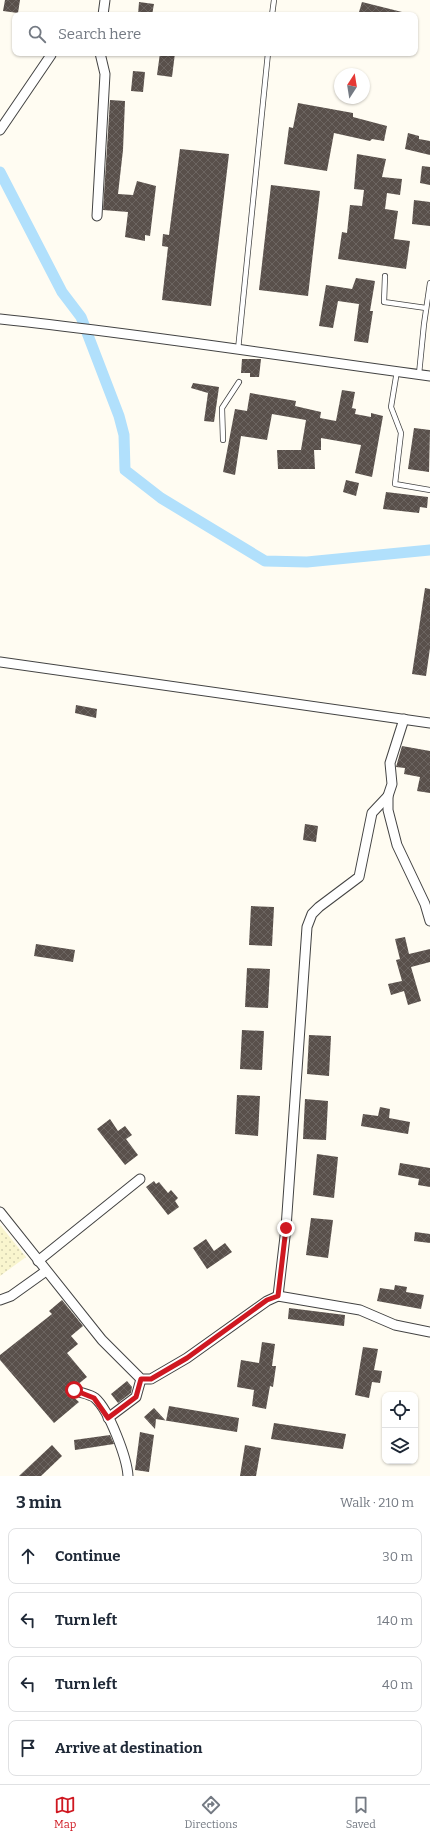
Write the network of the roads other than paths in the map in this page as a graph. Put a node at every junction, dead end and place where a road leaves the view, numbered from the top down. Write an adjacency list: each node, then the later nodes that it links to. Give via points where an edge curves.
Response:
1 (105, 0): 3 (street)
2 (274, 0): 4 (lane)
3 (103, 12)
4 (272, 12)
5 (50, 56): 8 (street)
6 (101, 56): 9 (street, via 105,74)
7 (268, 56): 14 (lane)
8 (0, 130)
9 (97, 216)
10 (385, 276): 12 (lane, via 384,302)
11 (430, 282): 12 (lane)
12 (426, 308): 16 (lane)
13 (0, 319): 14 (street, via 107,330)
14 (238, 350): 15 (street)
15 (397, 371): 16 (street); 20 (lane, via 391,407 401,433 395,484)
16 (420, 374): 17 (street)
17 (430, 376)
18 (239, 382): 19 (lane, via 222,408)
19 (223, 440)
20 (430, 490)
21 (0, 662): 22 (street)
22 (404, 719): 23 (street); 24 (street, via 390,763 392,784)
23 (430, 723)
24 (388, 796): 25 (street, via 388,810 397,845); 30 (street, via 372,813 359,877 319,907 312,914 307,927 286,1228)
25 (430, 921)
26 (140, 1179): 28 (street)
27 (0, 1212): 28 (street)
28 (38, 1261): 29 (street)
29 (46, 1270): 31 (street, via 11,1296); 33 (street, via 102,1340)
30 (278, 1296): 32 (street, via 360,1310 395,1325); 33 (street, via 267,1300 187,1358 151,1379)
31 (0, 1300)
32 (430, 1332)
33 (141, 1379): 35 (street, via 136,1397)
34 (74, 1390): 35 (street, via 94,1398)
35 (108, 1418): 36 (street, via 121,1445)
36 (128, 1476)

